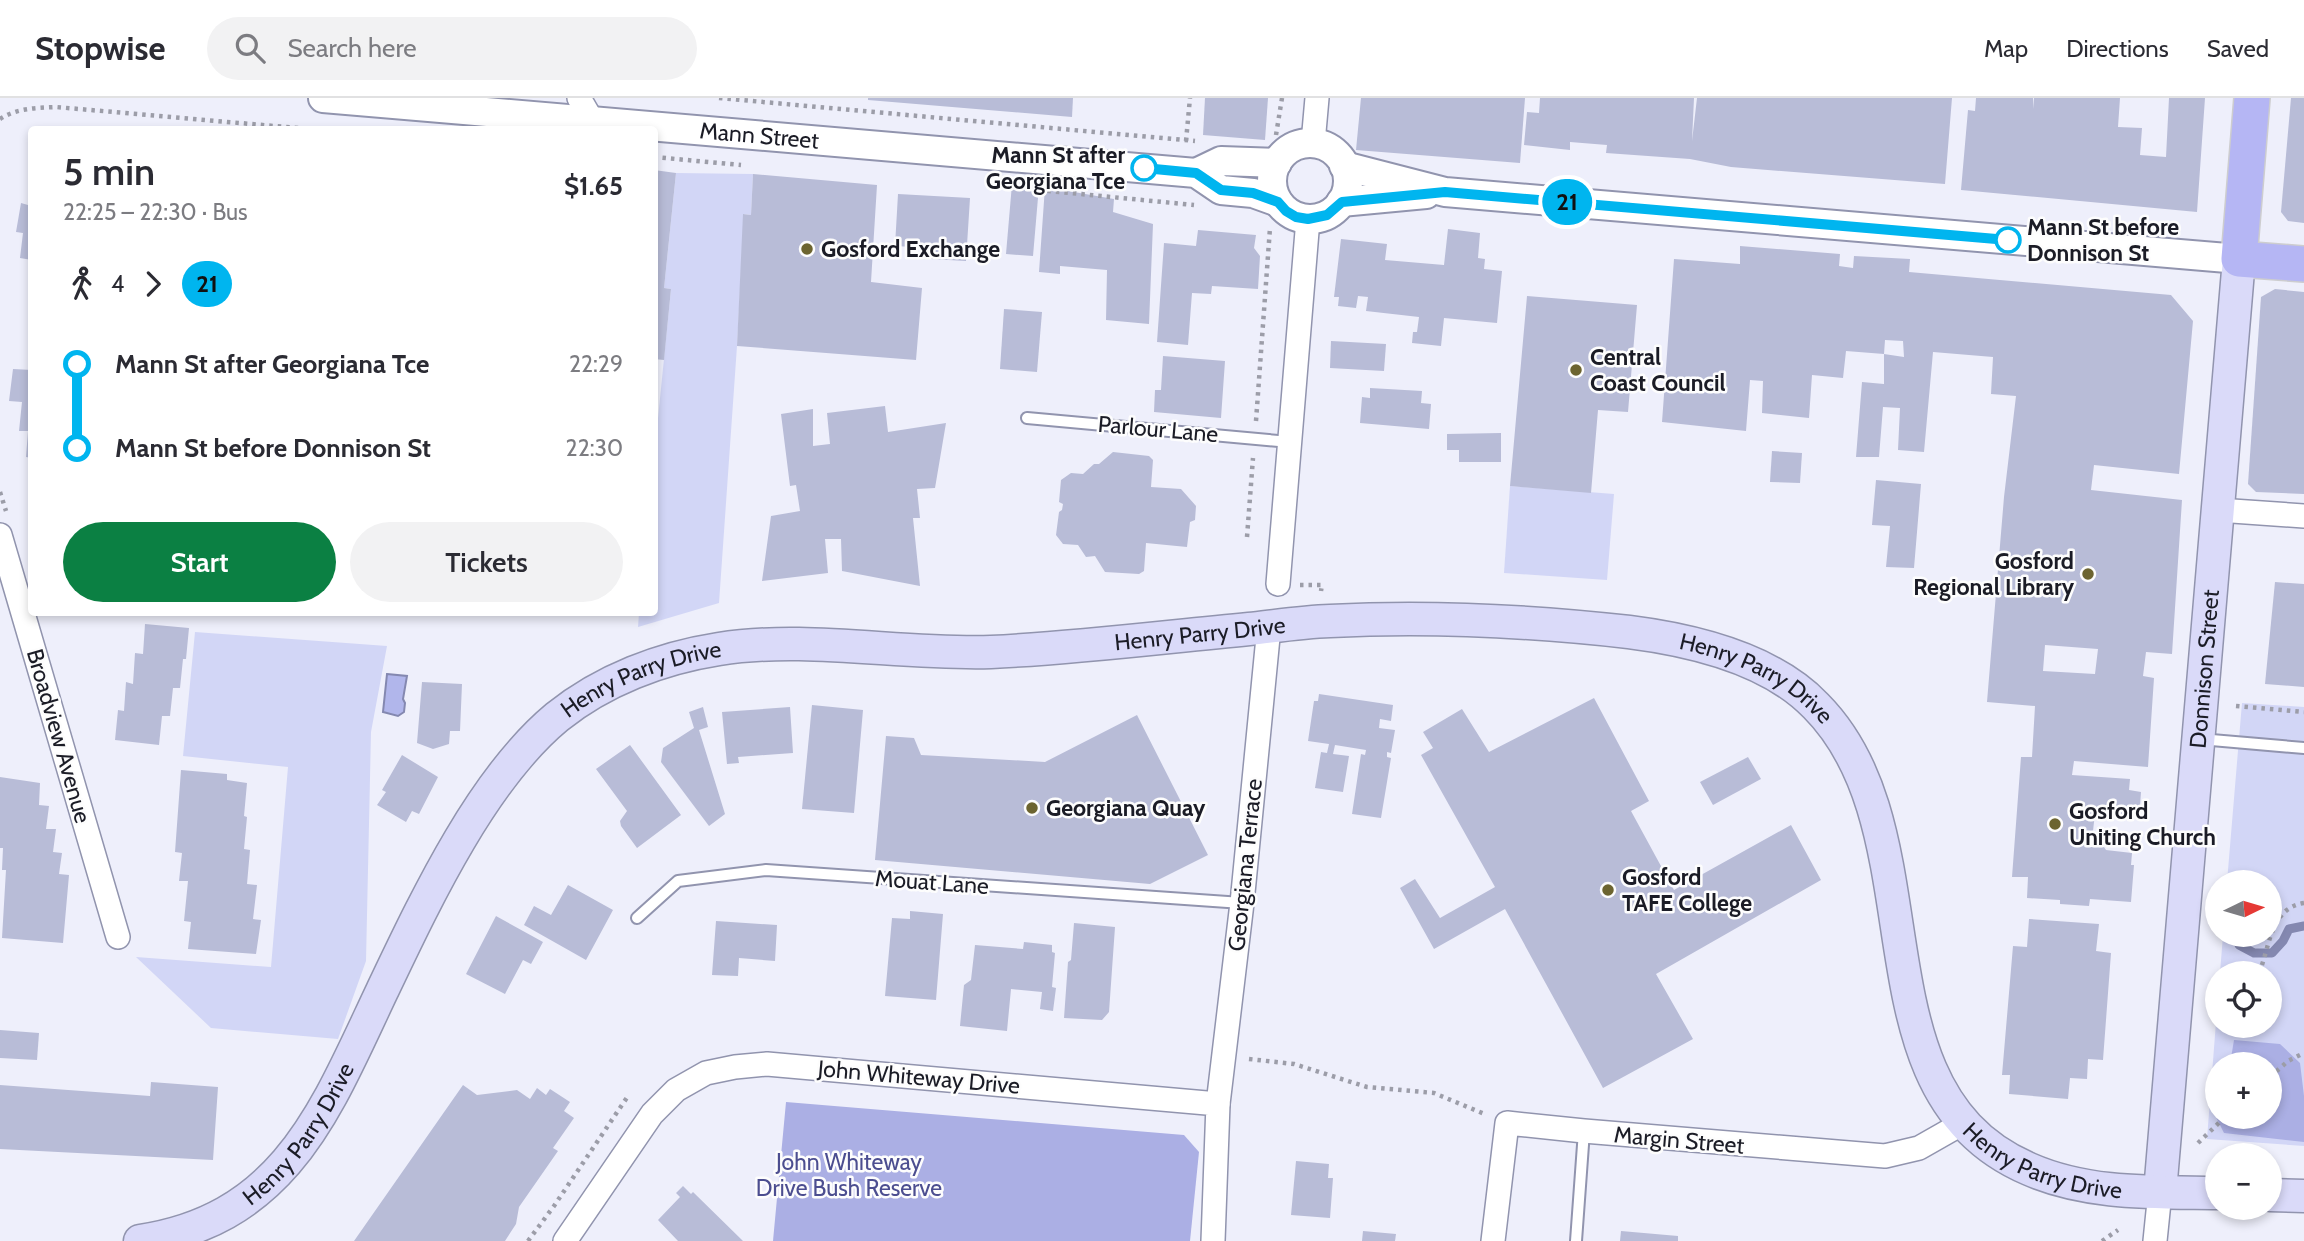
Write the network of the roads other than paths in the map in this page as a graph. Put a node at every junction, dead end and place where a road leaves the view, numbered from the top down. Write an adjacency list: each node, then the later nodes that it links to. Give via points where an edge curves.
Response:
1 (323, 98): 4 (street, Mann Street)
2 (1317, 98): 5 (street)
3 (2252, 98): 13 (main road, Donnison Street)
4 (586, 110): 8 (street, Mann Street)
5 (1313, 143): 6 (street); 7 (street, via 1334,152)
6 (1276, 151): 8 (street, Mann Street, via 1221,161); 11 (street)
7 (1344, 166): 9 (street); 10 (street, via 1348,183)
8 (1196, 173): 11 (street, Mann Street, via 1221,190 1253,193)
9 (1445, 192): 10 (street); 13 (street)
10 (1342, 202): 12 (street, via 1327,215)
11 (1274, 211): 12 (street)
12 (1308, 219): 16 (street)
13 (2239, 259): 14 (main road); 17 (main road, Donnison Street)
14 (2304, 264)
15 (1027, 418): 16 (lane, Parlour Lane)
16 (1290, 442): 20 (street)
17 (2218, 510): 18 (street); 22 (main road, Donnison Street)
18 (2304, 516)
19 (0, 535): 26 (street, Broadview Avenue)
20 (1278, 584)
21 (1269, 627): 24 (street, Georgiana Terrace); 28 (main road, Henry Parry Drive, via 1328,621 1451,620 1629,632 1713,649 1786,681 1814,703 1857,762 1882,834 1919,1041 1930,1072); 34 (main road, Henry Parry Drive, via 979,652 747,645 676,658 615,681 558,717 491,791 436,884 341,1081 284,1167 239,1206 215,1220)
22 (2197, 739): 23 (lane); 30 (main road, Donnison Street)
23 (2304, 748)
24 (1242, 903): 25 (lane, Mouat Lane, via 766,870 678,881); 27 (street, Georgiana Terrace)
25 (637, 918)
26 (118, 937)
27 (1218, 1104): 35 (street, John Whiteway Drive, via 781,1065 706,1073 676,1090 652,1114); 36 (street)
28 (1963, 1123): 29 (street, Margin Street, via 1919,1148 1885,1156); 30 (main road, Henry Parry Drive, via 1992,1148 2033,1171 2106,1189)
29 (1584, 1132): 37 (street, Margin Street, via 1507,1123); 38 (lane)
30 (2160, 1192): 31 (main road, Henry Parry Drive); 39 (street, Donnison Street)
31 (2205, 1194)
32 (2282, 1195): 33 (main road)
33 (2304, 1196)
34 (140, 1241)
35 (565, 1241)
36 (1213, 1241)
37 (1493, 1241)
38 (1576, 1241)
39 (2155, 1241)

